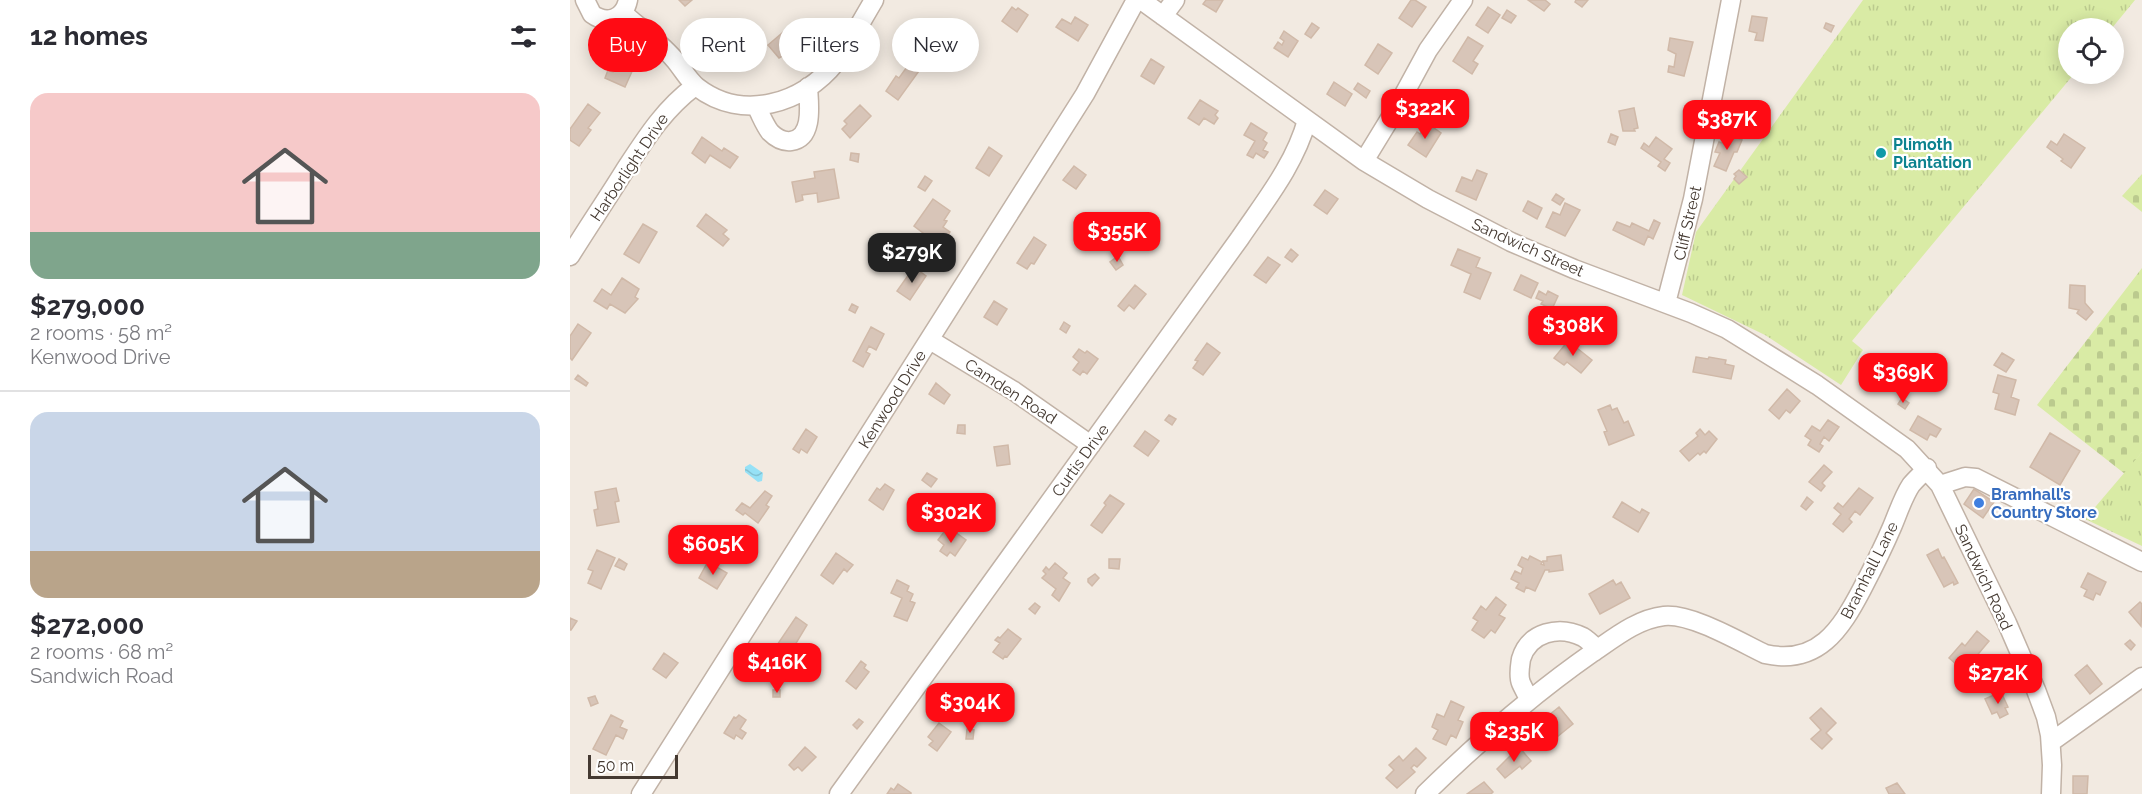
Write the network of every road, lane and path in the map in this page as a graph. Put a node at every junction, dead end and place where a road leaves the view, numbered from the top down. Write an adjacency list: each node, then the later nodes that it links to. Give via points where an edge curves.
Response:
1 (585, 0): 8 (street, via 592,14 602,19 613,19)
2 (874, 0): 11 (street, via 835,63)
3 (1136, 0): 17 (street, Kenwood Drive, via 1085,94)
4 (1141, 0): 9 (street, Sandwich Street)
5 (1175, 0): 9 (street)
6 (1463, 0): 14 (street, via 1428,50)
7 (1731, 0): 16 (street, Cliff Street, via 1693,199)
8 (626, 6): 10 (street)
9 (1163, 16): 13 (street, Sandwich Street)
10 (695, 86): 12 (street, via 724,102); 15 (street, Harborlight Drive, via 662,115)
11 (808, 87): 12 (street, via 786,100); 12 (street, via 807,127 794,141 774,135)
12 (756, 106)
13 (1307, 120): 14 (street, Sandwich Street); 18 (street, Curtis Drive, via 1302,139 1285,170 1240,238)
14 (1364, 161): 16 (street, Sandwich Street, via 1443,208 1511,242)
15 (570, 256)
16 (1666, 303): 19 (street, Sandwich Street, via 1727,329 1778,359 1894,438)
17 (930, 340): 18 (street, Camden Road, via 1014,391); 26 (street, Kenwood Drive)
18 (1091, 445): 27 (street, Curtis Drive)
19 (1927, 468): 20 (street, Sandwich Road); 22 (street, Bramhall Lane, via 1905,496 1881,555 1852,607 1821,646 1778,657 1682,617 1665,616 1647,620)
20 (1940, 484): 21 (street, via 1976,478); 25 (street, Sandwich Road, via 2036,690)
21 (2142, 562)
22 (1597, 649): 24 (street, Bramhall Lane); 24 (street, via 1572,633 1554,631 1539,635 1524,649 1520,663 1520,681)
23 (2142, 676): 25 (street)
24 (1529, 700): 28 (street, Bramhall Lane)
25 (2051, 742): 29 (street, Sandwich Road)
26 (641, 794)
27 (839, 794)
28 (1425, 794)
29 (2051, 794)

